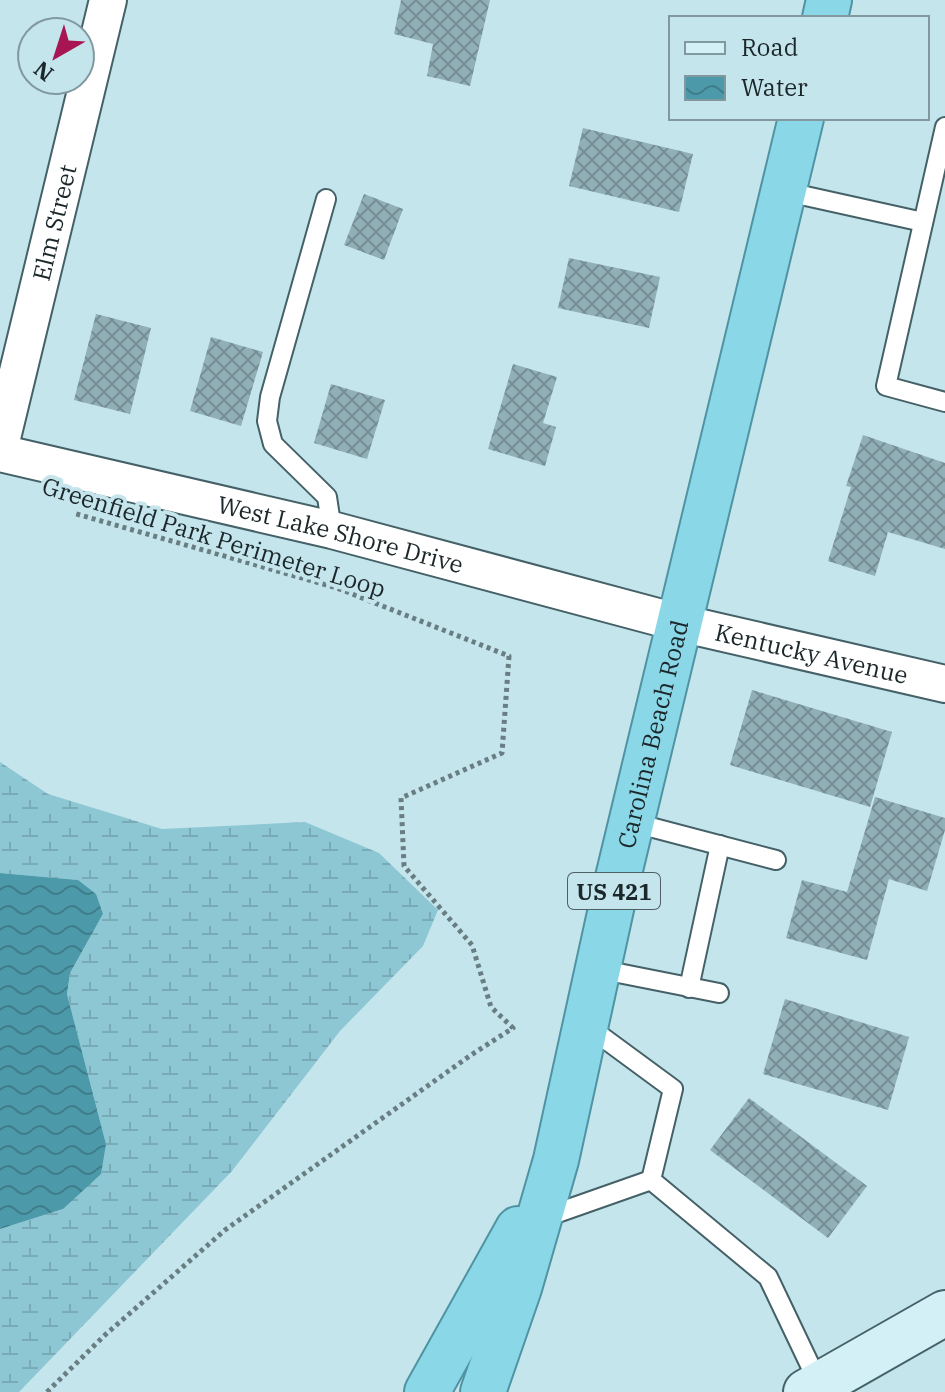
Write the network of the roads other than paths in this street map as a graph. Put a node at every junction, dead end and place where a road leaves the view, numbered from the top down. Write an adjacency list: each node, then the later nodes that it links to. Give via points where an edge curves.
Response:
1 (108, 0): 8 (street, Elm Street)
2 (801, 120): 4 (highway, Carolina Beach Road / US 421)
3 (945, 127): 6 (lane)
4 (783, 191): 6 (lane); 11 (highway, Carolina Beach Road / US 421)
5 (326, 199): 10 (lane, via 267,421 273,444 327,497)
6 (923, 222): 7 (lane, via 886,386)
7 (945, 402)
8 (0, 446)
9 (0, 453): 10 (street, West Lake Shore Drive)
10 (332, 530): 11 (street, West Lake Shore Drive)
11 (680, 623): 12 (street, Kentucky Avenue); 13 (highway, Carolina Beach Road / US 421)
12 (945, 684)
13 (631, 822): 14 (lane); 16 (highway, Carolina Beach Road / US 421)
14 (720, 845): 15 (lane); 17 (lane)
15 (776, 860)
16 (598, 969): 17 (lane); 19 (highway, Carolina Beach Road / US 421)
17 (689, 988): 18 (lane)
18 (719, 993)
19 (586, 1025): 20 (highway, Carolina Beach Road / US 421); 21 (lane, via 673,1089)
20 (556, 1160): 22 (highway, Carolina Beach Road / US 421); 25 (highway)
21 (651, 1180): 22 (lane); 24 (lane, via 768,1277)
22 (539, 1219): 26 (highway, Carolina Beach Road / US 421)
23 (945, 1313): 24 (main road)
24 (812, 1388)
25 (427, 1392)
26 (483, 1392)

